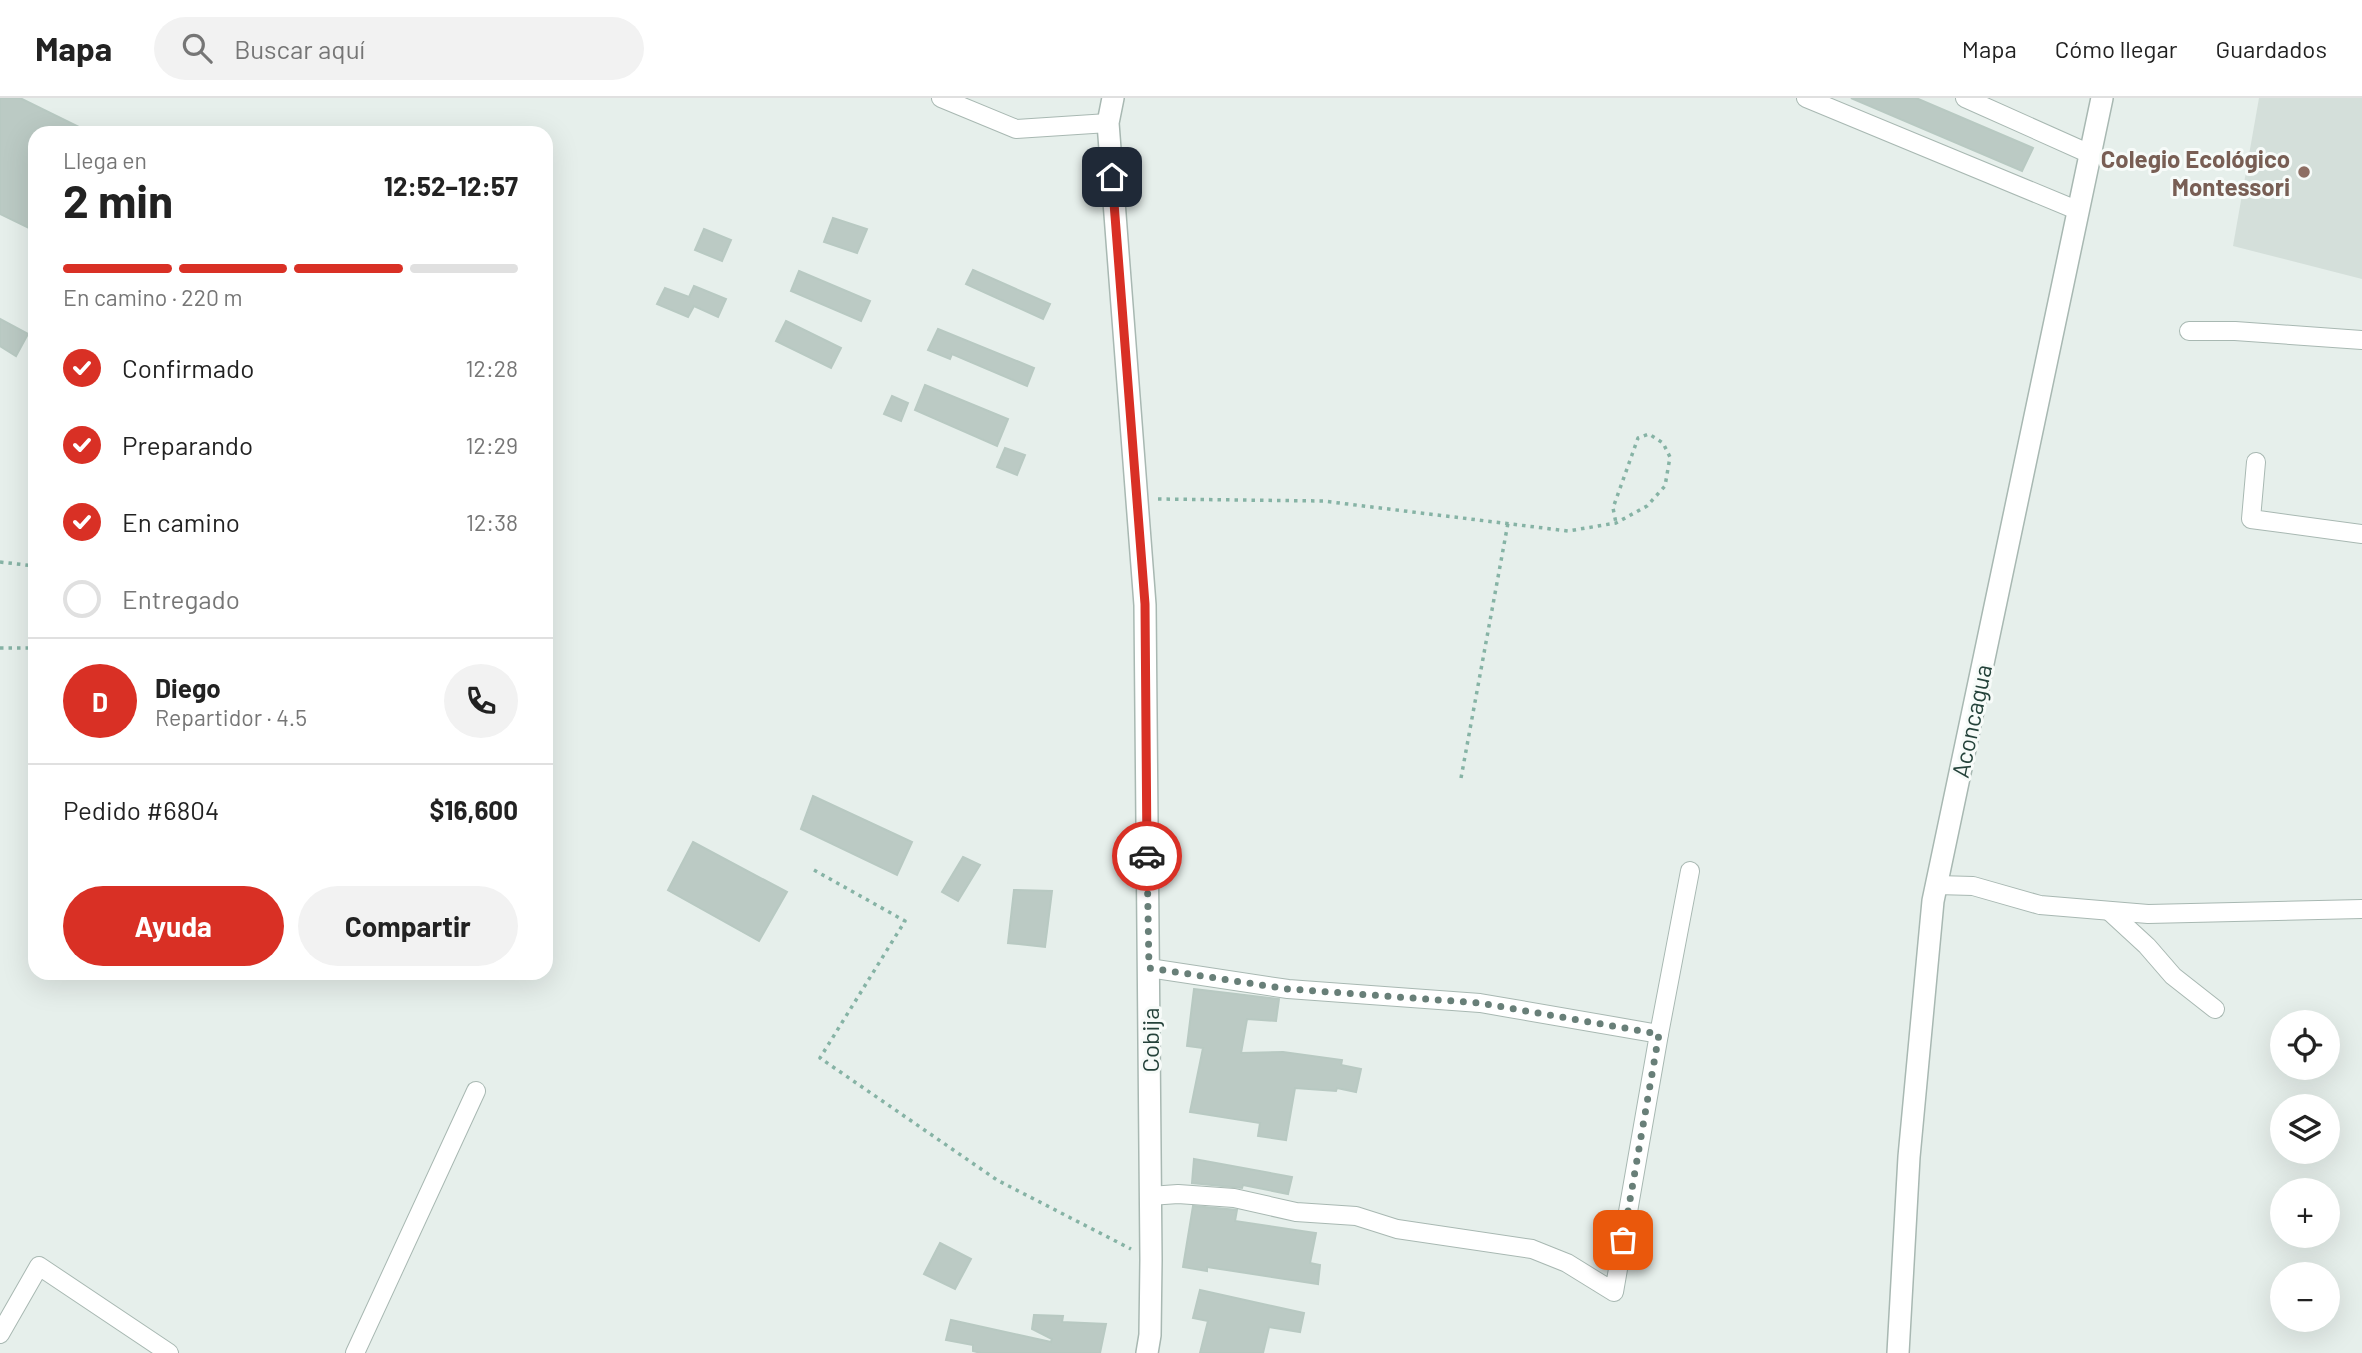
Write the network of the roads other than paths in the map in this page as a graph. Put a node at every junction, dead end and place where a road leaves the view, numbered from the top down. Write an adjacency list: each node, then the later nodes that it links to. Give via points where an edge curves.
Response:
1 (941, 98): 6 (street, via 1016,129)
2 (1113, 98): 6 (street, Cobija)
3 (1806, 98): 8 (street)
4 (1965, 98): 7 (street)
5 (2102, 98): 7 (street, Aconcagua)
6 (1108, 123): 17 (street, Cobija, via 1145,604)
7 (2090, 154): 8 (street, Aconcagua)
8 (2079, 211): 14 (street, Aconcagua)
9 (2189, 331): 10 (street)
10 (2362, 340)
11 (2256, 462): 12 (street, via 2251,519)
12 (2362, 534)
13 (1690, 871): 19 (street)
14 (1937, 885): 16 (street, via 1973,886 2040,905); 26 (street, Aconcagua, via 1909,1157)
15 (2362, 909): 16 (street)
16 (2109, 911): 18 (street, via 2173,976)
17 (1149, 968): 19 (street, via 1288,989 1480,1003); 21 (street, Cobija)
18 (2215, 1009)
19 (1659, 1034): 21 (street, via 1614,1292 1567,1263 1532,1249 1234,1198)
20 (476, 1091): 24 (street)
21 (1150, 1195): 25 (street, Cobija)
22 (0, 1334): 23 (street, via 39,1266)
23 (169, 1353)
24 (355, 1353)
25 (1147, 1353)
26 (1898, 1353)

